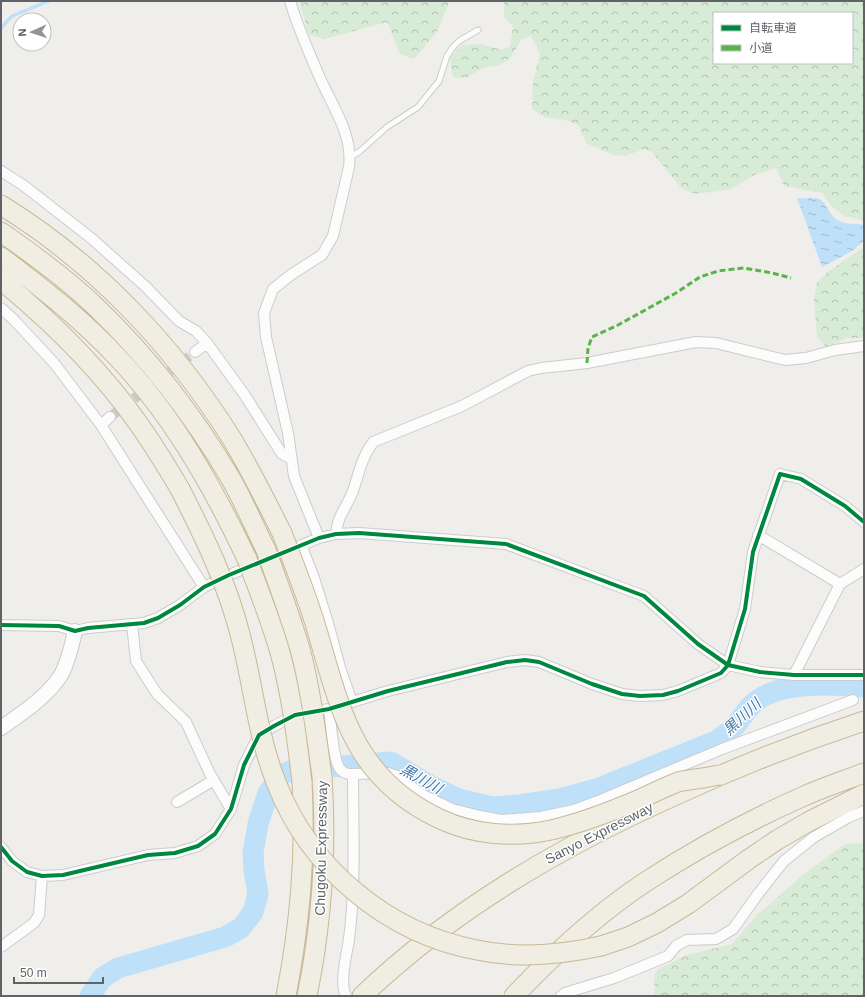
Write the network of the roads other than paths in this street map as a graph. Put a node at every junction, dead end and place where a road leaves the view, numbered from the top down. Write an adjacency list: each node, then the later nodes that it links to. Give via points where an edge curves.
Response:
1 (290, 1): 3 (street, via 320,78 347,136)
2 (478, 30): 3 (lane, via 453,47 447,56 439,81 418,107)
3 (350, 157): 15 (street, via 333,236 322,255 273,289 264,313 266,337)
4 (1, 171): 10 (street, via 91,238 145,286 179,321 196,331)
5 (1, 205): 37 (highway, bridge, via 49,238 131,309 176,359 203,396 254,476 282,532 349,730 370,764 404,799 450,824 498,834 524,834 576,823 678,782)
6 (1, 232): 48 (highway, Chugoku Expressway, bridge, via 76,289 151,365 215,454 266,550 300,650 322,776 323,889 318,937)
7 (1, 257): 47 (highway, Chugoku Expressway, bridge, via 82,322 118,358 155,402 212,488 246,559 268,613 289,691 302,782 304,858 298,929)
8 (1, 280): 39 (highway, bridge, via 56,329 111,388 149,439 180,489 219,570 230,601 242,640 264,746 291,815 310,845 332,871 383,913 411,929 478,951 512,955 544,954 573,952 601,946 657,923 688,904 777,840)
9 (1, 308): 14 (street, via 54,363)
10 (207, 343): 12 (street); 15 (street, via 244,394 282,454)
11 (864, 346): 17 (street, via 785,360 716,343 696,342 595,362 528,371 462,406 373,442 336,524)
12 (195, 352)
13 (110, 417): 14 (street)
14 (101, 425): 23 (street)
15 (292, 459): 19 (street, via 294,476)
16 (864, 522): 18 (street, via 845,506 801,479 780,474)
17 (336, 534): 19 (street); 27 (street, via 359,533 506,544 524,550 644,596 698,644)
18 (758, 535): 22 (street); 27 (street, via 745,609)
19 (319, 538): 20 (street)
20 (301, 545): 23 (street); 31 (street, via 313,575)
21 (864, 569): 22 (street)
22 (840, 584): 28 (street)
23 (204, 587): 24 (street, via 158,618)
24 (132, 624): 26 (street); 38 (street, via 136,661 157,694 186,722)
25 (1, 625): 26 (street, via 59,626)
26 (75, 631): 34 (street, via 61,674 48,692)
27 (728, 665): 28 (street, via 760,672); 31 (street, via 721,673 678,691 640,696 622,694 539,662 525,660 506,662 410,685)
28 (794, 675): 29 (street)
29 (864, 675)
30 (853, 700): 36 (street, via 722,749 574,810 541,817 501,820 480,816 452,809 422,795 397,776 388,773)
31 (352, 702): 32 (street)
32 (329, 709): 36 (street, via 336,760 346,774); 41 (street, via 295,715 259,735 244,765)
33 (864, 721): 37 (highway, Sanyo Expressway)
34 (1, 728)
35 (864, 773): 49 (highway, via 802,797 726,834 646,881 561,949)
36 (353, 774): 46 (street, via 353,882 351,921 343,978)
37 (719, 775): 46 (highway, Sanyo Expressway, bridge, via 635,813 560,852 452,919 392,968)
38 (214, 780): 40 (street); 41 (street)
39 (864, 794)
40 (177, 802)
41 (231, 809): 44 (street, via 215,834 198,846 63,875)
42 (864, 811): 50 (street, via 814,837 784,861 733,929 716,939 687,940 676,946 668,956)
43 (1, 847): 44 (street, via 12,861 27,872)
44 (42, 876): 45 (street, via 39,914 34,923)
45 (1, 947)
46 (348, 995)
47 (286, 996)
48 (307, 996)
49 (514, 996)
50 (561, 996)

